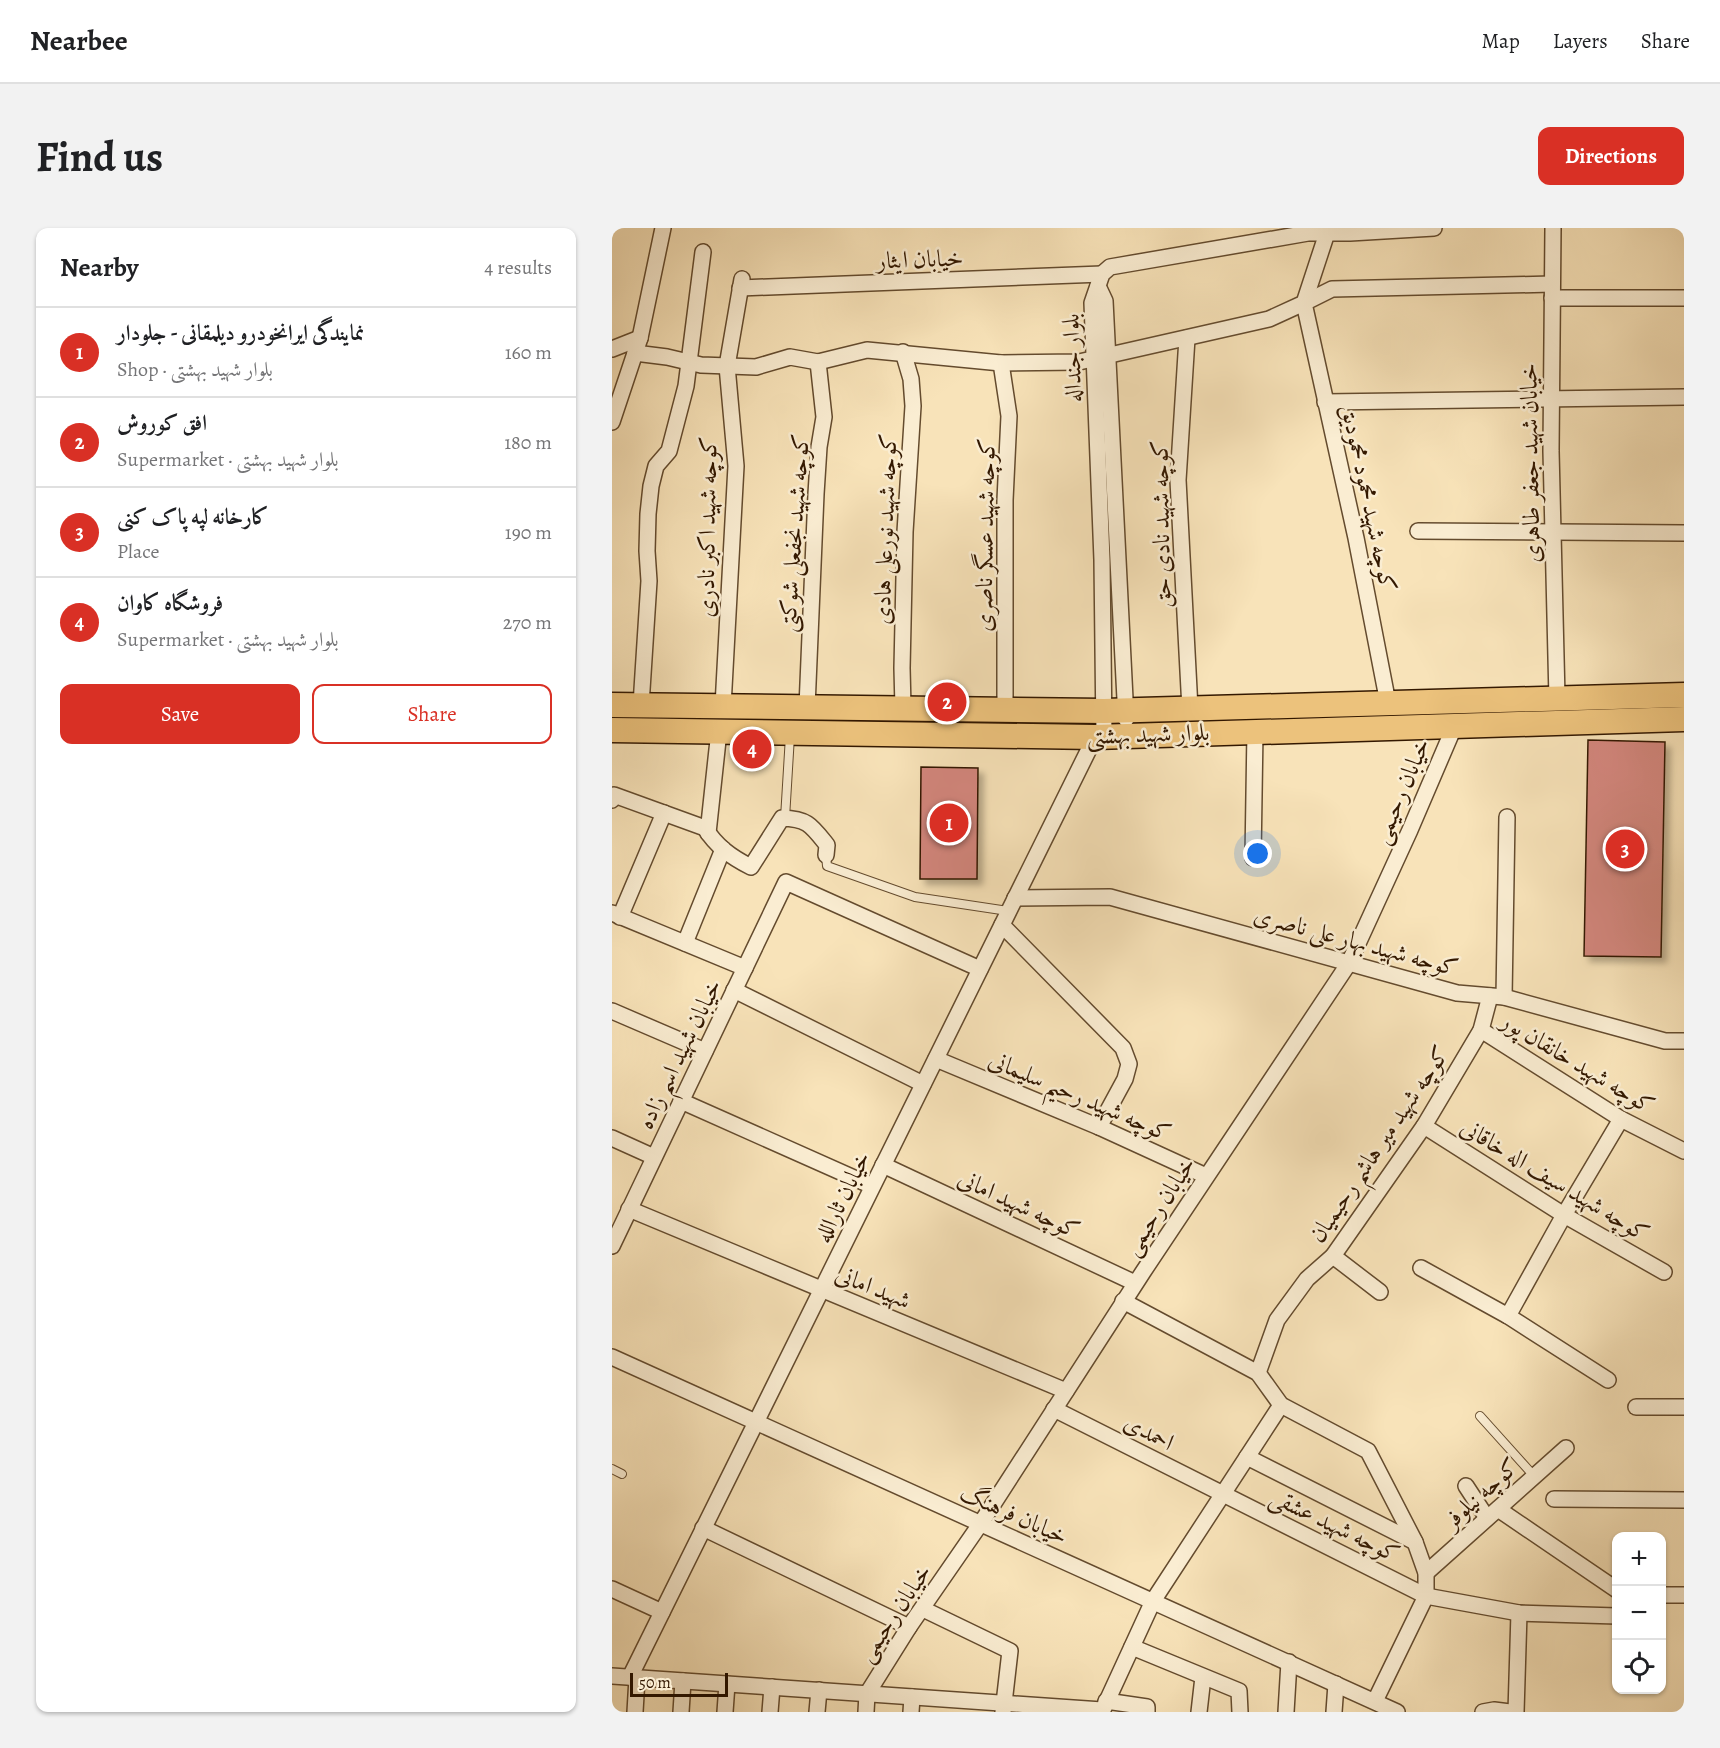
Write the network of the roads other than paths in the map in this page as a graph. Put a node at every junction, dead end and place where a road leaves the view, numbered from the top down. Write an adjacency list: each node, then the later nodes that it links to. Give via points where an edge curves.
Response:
1 (663, 228): 13 (street)
2 (1434, 228): 4 (street, خیابان ایثار)
3 (1553, 228): 9 (street, خیابان شهید جعفر طاهری)
4 (1354, 231): 5 (street, خیابان ایثار)
5 (1327, 233): 7 (street, خیابان ایثار, via 1110,267); 11 (street)
6 (703, 252): 17 (street)
7 (1100, 280): 8 (street, خیابان ایثار); 16 (street, بلوار جنداله, via 1105,301)
8 (741, 284): 20 (street, کوچه شهید اکبر نادری)
9 (1552, 291): 10 (street); 11 (street, via 1332,290); 22 (street, خیابان شهید جعفر طاهری)
10 (1684, 298)
11 (1304, 303): 12 (street, via 1269,319); 23 (street, کوچه شهید محمود محمودیق)
12 (1187, 338): 16 (street); 39 (street, کوچه شهید نادی حق, via 1178,480)
13 (637, 346): 14 (street); 17 (street); 24 (street)
14 (612, 349)
15 (903, 352): 18 (street, via 867,350); 19 (street); 37 (street, کوچه شهید نورعلی هادی, via 913,406 905,532)
16 (1101, 358): 19 (street); 25 (street, بلوار جنداله); 26 (street, بلوار جنداله)
17 (689, 362): 20 (street); 34 (street, via 669,451 656,466 651,486)
18 (818, 362): 20 (street, via 790,357 756,367); 36 (street, کوچه شهید نجفعلی شوکتی, via 824,417 816,494)
19 (1001, 363): 38 (street, کوچه شهید عسگر ناصری, via 1009,416)
20 (727, 366): 35 (street, کوچه شهید اکبر نادری, via 736,466)
21 (1684, 397): 22 (street)
22 (1551, 399): 23 (street); 28 (street, خیابان شهید جعفر طاهری)
23 (1325, 402): 32 (street, کوچه شهید محمود محمودیق)
24 (612, 422)
25 (1100, 504): 26 (street); 40 (street, بلوار جنداله)
26 (1116, 506): 40 (street, بلوار جنداله)
27 (1418, 531): 28 (street)
28 (1553, 532): 29 (street); 31 (street, خیابان شهید جعفر طاهری)
29 (1684, 533)
30 (1684, 695): 31 (main road, بلوار شهید بهشتی)
31 (1557, 698): 32 (main road, بلوار شهید بهشتی)
32 (1388, 703): 39 (main road, بلوار شهید بهشتی)
33 (612, 705): 34 (main road, بلوار شهید بهشتی)
34 (640, 705): 35 (main road, بلوار شهید بهشتی)
35 (723, 706): 36 (main road, بلوار شهید بهشتی)
36 (807, 707): 37 (main road, بلوار شهید بهشتی)
37 (903, 708): 38 (main road, بلوار شهید بهشتی)
38 (1005, 709): 40 (main road, بلوار شهید بهشتی)
39 (1190, 709): 40 (main road, بلوار شهید بهشتی)
40 (1115, 711): 47 (street, بلوار جنداله); 47 (street, بلوار جنداله)
41 (1684, 719): 42 (main road, بلوار شهید بهشتی)
42 (1455, 725): 45 (main road, بلوار شهید بهشتی); 59 (street, خیابان رحیمی)
43 (612, 730): 44 (main road, بلوار شهید بهشتی)
44 (718, 731): 46 (main road, بلوار شهید بهشتی); 52 (street)
45 (1255, 731): 47 (main road, بلوار شهید بهشتی); 55 (street)
46 (791, 732): 47 (main road, بلوار شهید بهشتی); 51 (lane)
47 (1108, 736): 56 (street, خیابان ثارالله)
48 (612, 800): 49 (street, via 614,795)
49 (663, 813): 52 (street, via 705,828); 57 (street)
50 (1507, 817): 63 (street, کوچه شهید میر هاشم رحیمیان)
51 (785, 818): 53 (street, via 751,867); 54 (street, via 799,819 813,827 827,845)
52 (708, 833): 53 (street)
53 (723, 849): 58 (street)
54 (826, 855): 56 (lane, via 827,866 915,897)
55 (1253, 858)
56 (1008, 912): 59 (street, کوچه شهید بهار علی ناصری, via 1110,897); 61 (street, خیابان ثارالله); 73 (street, via 1123,1048 1129,1064)
57 (616, 915): 58 (street)
58 (685, 943): 60 (street)
59 (1349, 963): 63 (street, کوچه شهید بهار علی ناصری, via 1457,993); 78 (street, خیابان رحیمی)
60 (745, 968): 61 (street, خیابان شهید اسم زاده, via 786,882); 62 (street, خیابان شهید اسم زاده)
61 (980, 969): 68 (street, خیابان ثارالله)
62 (734, 990): 67 (street, خیابان شهید اسم زاده); 69 (street)
63 (1497, 997): 65 (street, کوچه شهید میر هاشم رحیمیان); 66 (street, کوچه شهید بهار علی ناصری, via 1665,1041)
64 (612, 1011): 67 (street)
65 (1481, 1030): 71 (street, کوچه شهید خانقان پور); 72 (street, کوچه شهید میر هاشم رحیمیان)
66 (1684, 1041)
67 (705, 1051): 70 (street, خیابان شهید اسم زاده)
68 (936, 1059): 69 (street, خیابان ثارالله); 73 (street, کوچه شهید رحیم سلیمانی)
69 (923, 1083): 77 (street, خیابان ثارالله)
70 (681, 1101): 76 (street, خیابان شهید اسم زاده); 79 (street)
71 (1621, 1119): 75 (street, کوچه شهید خانقان پور); 81 (street)
72 (1424, 1126): 81 (street, کوچه شهید سیف اله خاقانی); 83 (street, کوچه شهید میر هاشم رحیمیان)
73 (1099, 1127): 78 (street, کوچه شهید رحیم سلیمانی)
74 (612, 1138): 76 (street)
75 (1684, 1151)
76 (654, 1157): 80 (street, خیابان شهید اسم زاده)
77 (883, 1165): 79 (street, خیابان ثارالله); 86 (street, کوچه شهید امانی)
78 (1206, 1176): 86 (street, خیابان رحیمی)
79 (872, 1186): 87 (street, خیابان ثارالله)
80 (629, 1209): 82 (street, خیابان شهید اسم زاده); 87 (street, شهید امانی)
81 (1564, 1215): 85 (street, کوچه شهید سیف اله خاقانی); 90 (street)
82 (612, 1246)
83 (1333, 1256): 88 (street); 92 (street, کوچه شهید میر هاشم رحیمیان, via 1307,1279 1277,1320)
84 (1421, 1268): 90 (street)
85 (1664, 1272)
86 (1135, 1283): 89 (street, خیابان رحیمی)
87 (821, 1290): 94 (street, شهید امانی); 100 (street, خیابان ثارالله)
88 (1380, 1292)
89 (1124, 1301): 92 (street); 94 (street, خیابان رحیمی)
90 (1508, 1317): 93 (street)
91 (612, 1357): 100 (street, خیابان فرهنگ)
92 (1258, 1373): 95 (street)
93 (1608, 1380)
94 (1066, 1391): 98 (street, خیابان رحیمی)
95 (1281, 1405): 102 (street); 113 (street, via 1368,1450)
96 (1635, 1407): 97 (street)
97 (1684, 1407)
98 (1054, 1409): 107 (street, احمدی); 111 (street, خیابان رحیمی)
99 (1480, 1416): 105 (lane)
100 (756, 1422): 111 (street, خیابان فرهنگ); 112 (street, خیابان ثارالله)
101 (1566, 1448): 105 (street, کوچه نیلوفر)
102 (1247, 1457): 107 (street); 113 (street)
103 (612, 1469): 104 (lane)
104 (622, 1474)
105 (1534, 1476): 110 (street, کوچه نیلوفر)
106 (1466, 1486): 110 (street)
107 (1223, 1495): 119 (street, کوچه شهید عشقی); 120 (street)
108 (1554, 1500): 109 (street)
109 (1684, 1500)
110 (1492, 1514): 114 (street, کوچه نیلوفر); 115 (street)
111 (981, 1523): 120 (street, خیابان فرهنگ); 121 (street, خیابان رحیمی)
112 (703, 1528): 122 (street, خیابان ثارالله); 125 (street)
113 (1416, 1542): 114 (street)
114 (1426, 1573): 119 (street)
115 (1612, 1587)
116 (612, 1589): 122 (street)
117 (1666, 1595): 118 (street)
118 (1684, 1595)
119 (1426, 1596): 123 (street, کوچه شهید عشقی); 137 (street)
120 (1153, 1601): 126 (street); 127 (street, خیابان فرهنگ)
121 (923, 1609): 125 (street, خیابان رحیمی); 140 (street, via 1010,1651)
122 (662, 1612): 129 (street, خیابان ثارالله)
123 (1519, 1613): 124 (street, کوچه شهید عشقی); 157 (street)
124 (1612, 1616)
125 (909, 1627): 136 (street, خیابان رحیمی)
126 (1132, 1647): 130 (street); 141 (street)
127 (1289, 1662): 133 (street, خیابان فرهنگ); 152 (street)
128 (612, 1676): 129 (street)
129 (633, 1677): 131 (street); 144 (street)
130 (1203, 1677): 150 (street); 151 (street, via 1239,1691)
131 (683, 1681): 132 (street); 145 (street)
132 (727, 1684): 134 (street); 146 (street)
133 (1336, 1684): 137 (street, خیابان فرهنگ); 153 (street)
134 (772, 1687): 135 (street); 147 (street)
135 (819, 1690): 136 (street); 148 (street)
136 (867, 1694): 138 (street); 149 (street)
137 (1375, 1701): 154 (street, خیابان فرهنگ)
138 (912, 1704): 139 (street)
139 (957, 1706): 140 (street)
140 (1004, 1708): 142 (street)
141 (1103, 1708): 142 (street); 143 (street)
142 (1052, 1709)
143 (1147, 1710)
144 (634, 1712)
145 (681, 1712)
146 (725, 1712)
147 (770, 1712)
148 (817, 1712)
149 (866, 1712)
150 (1199, 1712)
151 (1240, 1712)
152 (1286, 1712)
153 (1334, 1712)
154 (1397, 1712)
155 (1483, 1712): 156 (street)
156 (1510, 1712)
157 (1516, 1712)

